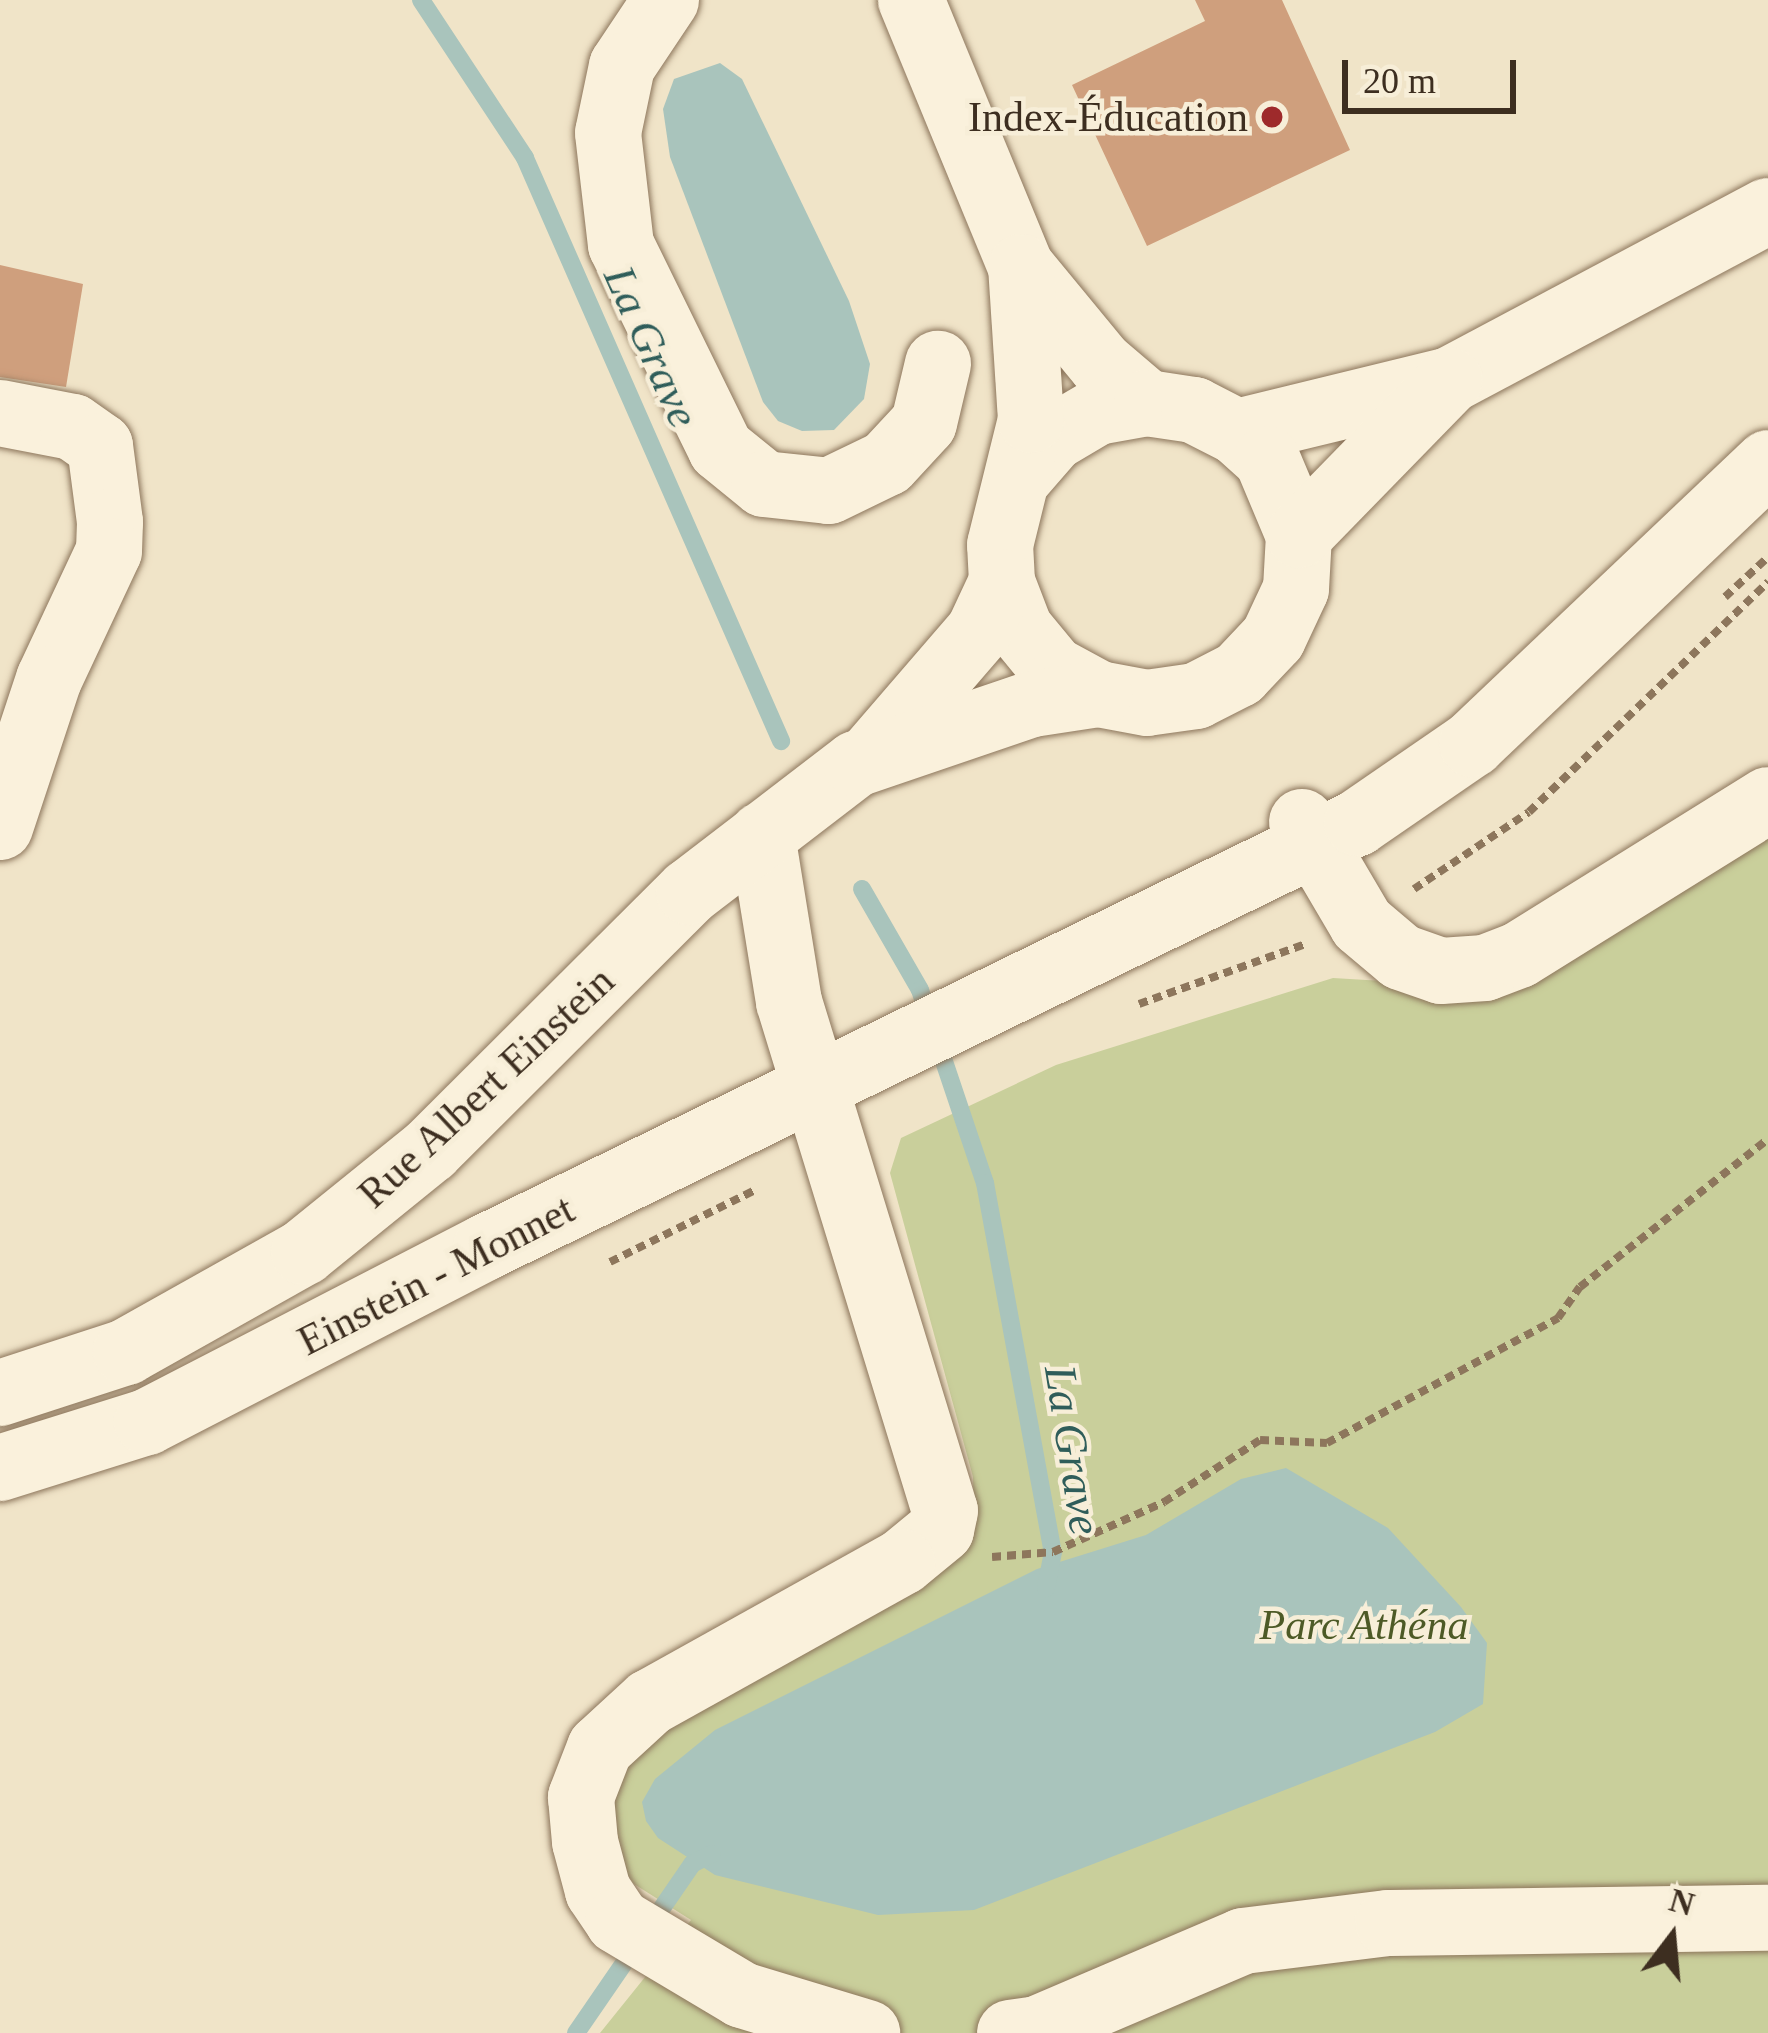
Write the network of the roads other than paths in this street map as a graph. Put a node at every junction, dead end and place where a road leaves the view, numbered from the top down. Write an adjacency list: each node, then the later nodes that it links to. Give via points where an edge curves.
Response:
1 (666, 0): 5 (street, via 622,66 608,133 621,245 721,449 764,484 829,491 887,463 924,423)
2 (912, 0): 4 (street)
3 (1768, 212): 6 (street)
4 (1021, 267): 7 (street, via 1100,364); 11 (street, via 1030,419)
5 (938, 364)
6 (1450, 380): 9 (street); 12 (street)
7 (1147, 403): 9 (street, via 1194,410); 11 (street, via 1082,421 1053,438)
8 (0, 413): 17 (street, via 73,427 100,446 110,521 109,551 49,679)
9 (1237, 432): 12 (street, via 1267,459)
10 (1768, 463): 18 (street, Einstein - Monnet, via 1472,744)
11 (1020, 476): 13 (street, via 1006,509)
12 (1299, 535): 14 (street, via 1286,615 1239,674 1196,696 1147,703)
13 (1002, 582): 14 (street, via 1020,629 1054,669); 15 (street, Rue Albert Einstein, via 979,632)
14 (1099, 694): 15 (street, Rue Albert Einstein, via 1032,704)
15 (873, 754): 19 (street, Rue Albert Einstein)
16 (1768, 800): 18 (street, via 1485,968 1441,970 1401,957 1363,924)
17 (0, 827)
18 (1308, 832): 20 (street, Einstein - Monnet, via 1041,977)
19 (762, 835): 20 (street, via 789,1002); 21 (street, Rue Albert Einstein, via 688,892 430,1150 304,1252 126,1352)
20 (840, 1074): 22 (street, Einstein - Monnet, via 147,1422); 24 (street, via 939,1472 940,1530 902,1562 650,1702 601,1748 581,1797 598,1891 618,1921 682,1963 808,2021)
21 (0, 1393)
22 (0, 1468)
23 (1768, 1918): 25 (street, via 1388,1923 1243,1941 1037,2029)
24 (868, 2033)
25 (1010, 2033)

